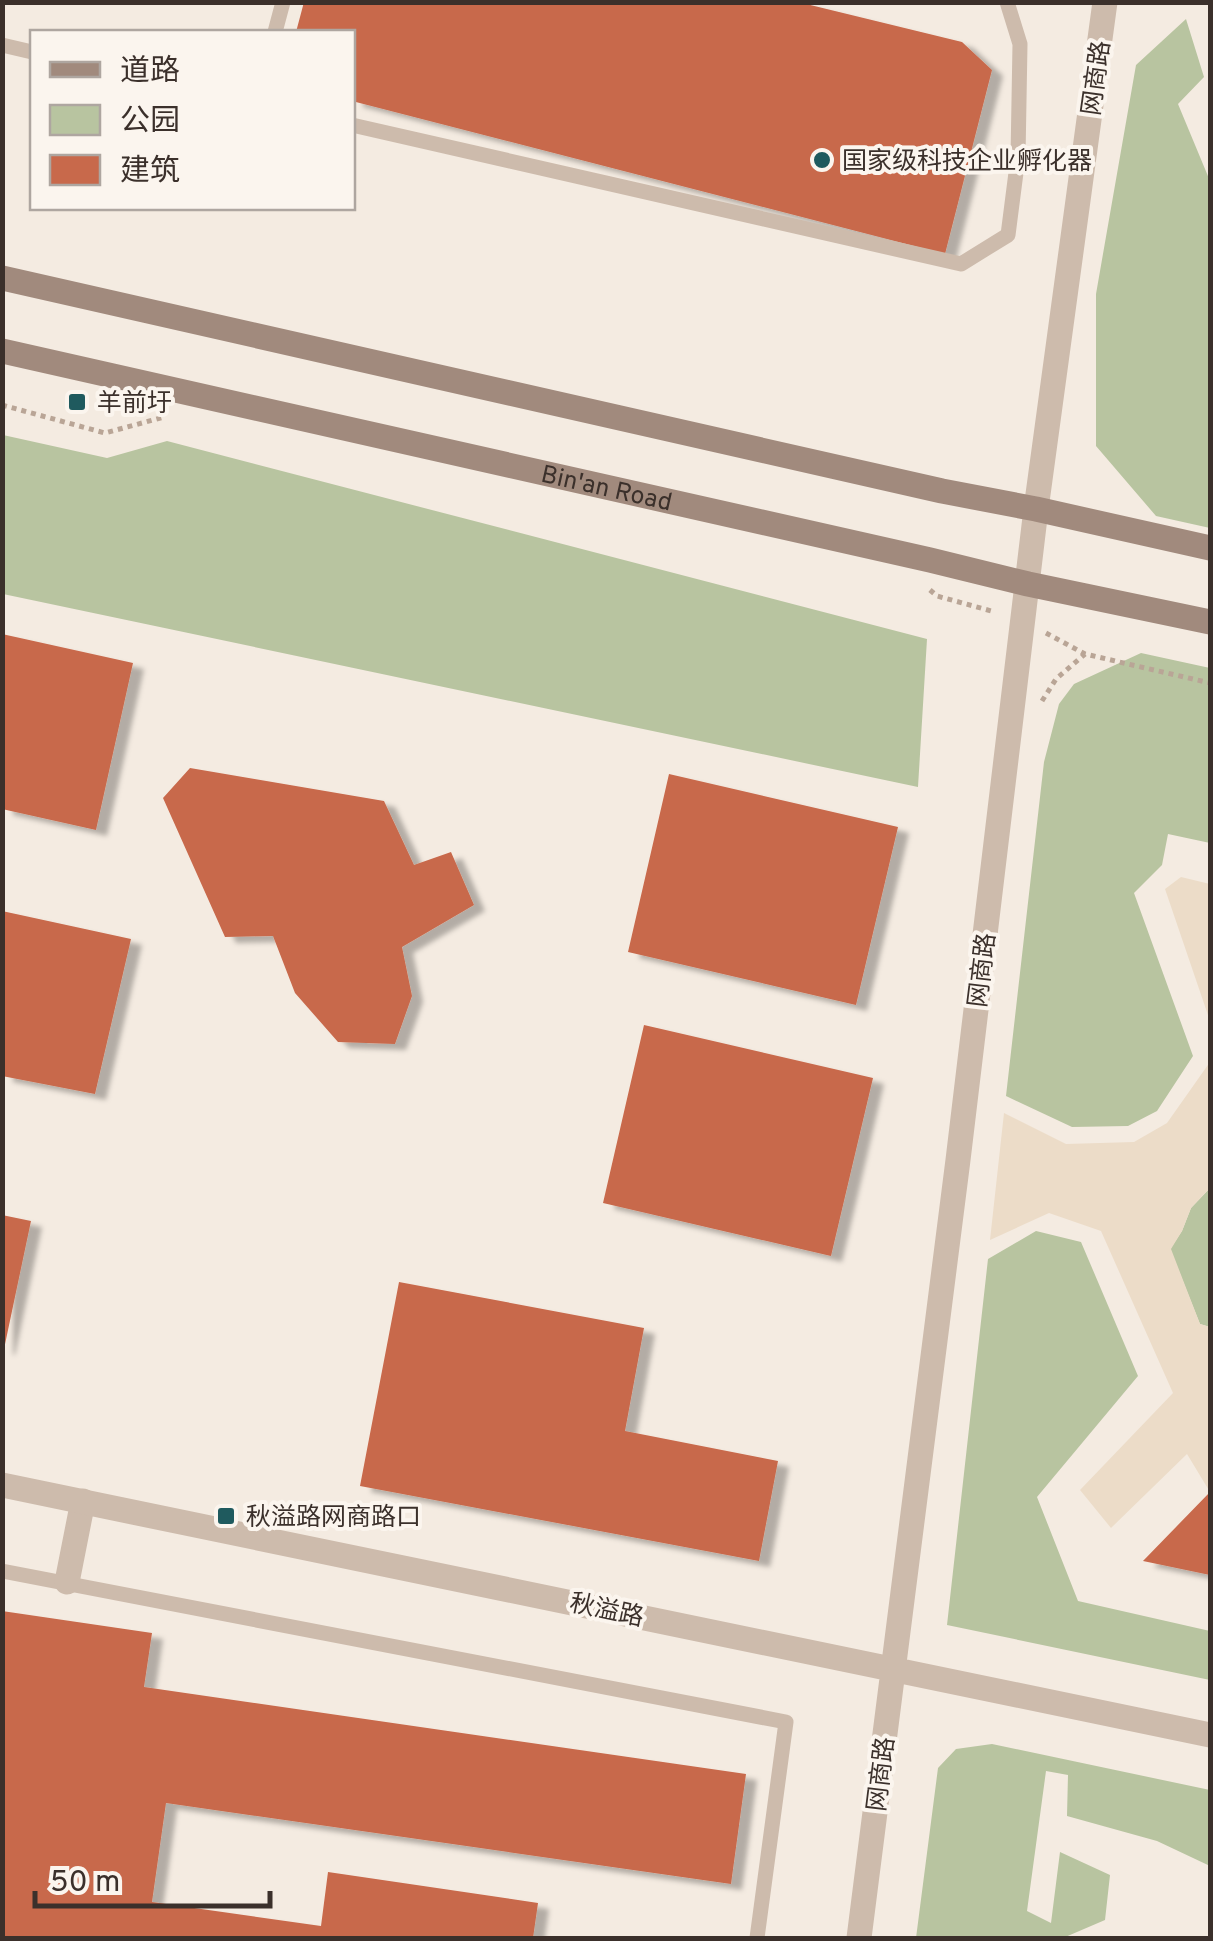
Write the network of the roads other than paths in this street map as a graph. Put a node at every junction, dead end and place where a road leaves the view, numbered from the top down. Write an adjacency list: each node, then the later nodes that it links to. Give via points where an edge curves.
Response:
1 (283, 2): 4 (lane)
2 (1007, 2): 7 (lane, via 1020,44 1018,158 1008,235 961,264)
3 (1106, 2): 10 (street, 网商路)
4 (276, 30)
5 (2, 46): 6 (lane)
6 (30, 52)
7 (355, 127)
8 (2, 278): 10 (main road)
9 (2, 350): 12 (main road, Bin'an Road)
10 (1036, 509): 11 (main road); 12 (street, 网商路)
11 (1210, 548)
12 (1028, 584): 13 (main road, Bin'an Road); 18 (street, 网商路)
13 (1210, 622)
14 (2, 1485): 15 (street, 秋溢路)
15 (83, 1502): 17 (street); 18 (street, 秋溢路)
16 (2, 1571): 17 (lane)
17 (67, 1582): 20 (lane, via 786,1722)
18 (893, 1668): 19 (street, 秋溢路); 21 (street, 网商路)
19 (1210, 1735)
20 (756, 1938)
21 (859, 1938)

